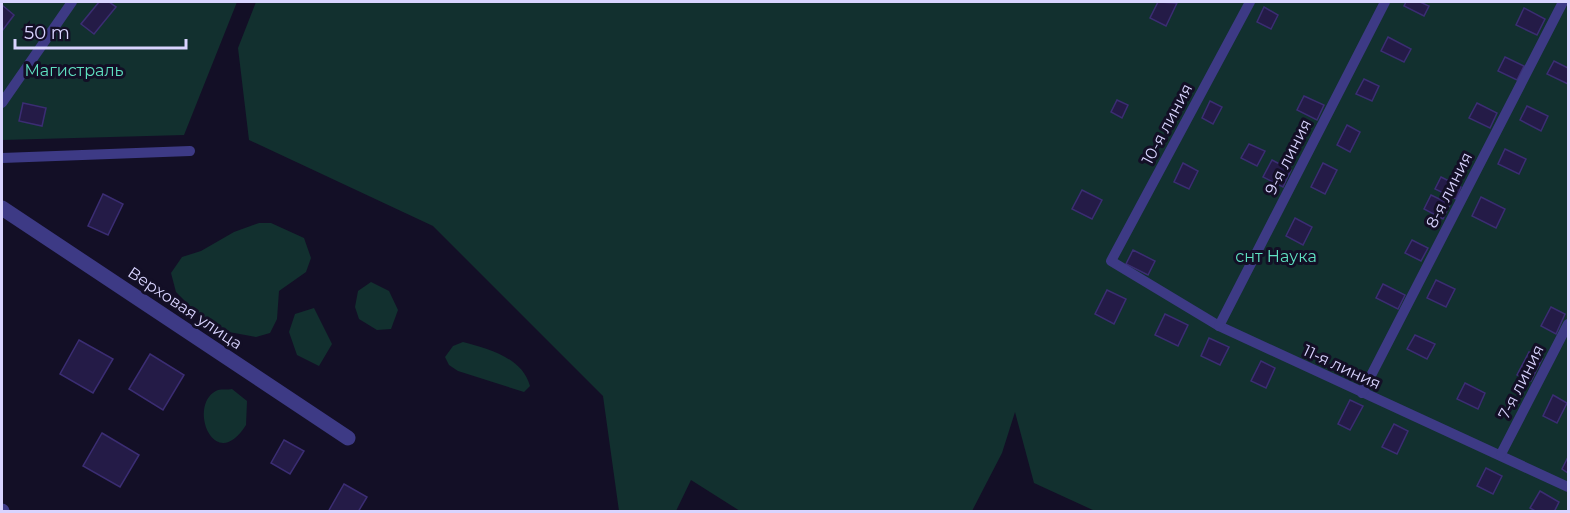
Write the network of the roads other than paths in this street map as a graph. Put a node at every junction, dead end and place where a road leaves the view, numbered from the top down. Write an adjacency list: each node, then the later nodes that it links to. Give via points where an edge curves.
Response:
1 (72, 2): 5 (lane)
2 (1250, 2): 9 (lane, 10-я линия)
3 (1385, 2): 11 (lane, 9-я линия)
4 (1563, 2): 12 (lane, 8-я линия)
5 (2, 103)
6 (190, 151): 7 (lane)
7 (2, 158)
8 (2, 208): 13 (street, Верховая улица)
9 (1111, 261): 11 (lane, 11-я линия)
10 (1569, 324): 14 (lane, 7-я линия)
11 (1219, 326): 12 (lane, 11-я линия)
12 (1362, 393): 14 (lane, 11-я линия)
13 (348, 438)
14 (1501, 454): 15 (lane, 11-я линия)
15 (1569, 487)

